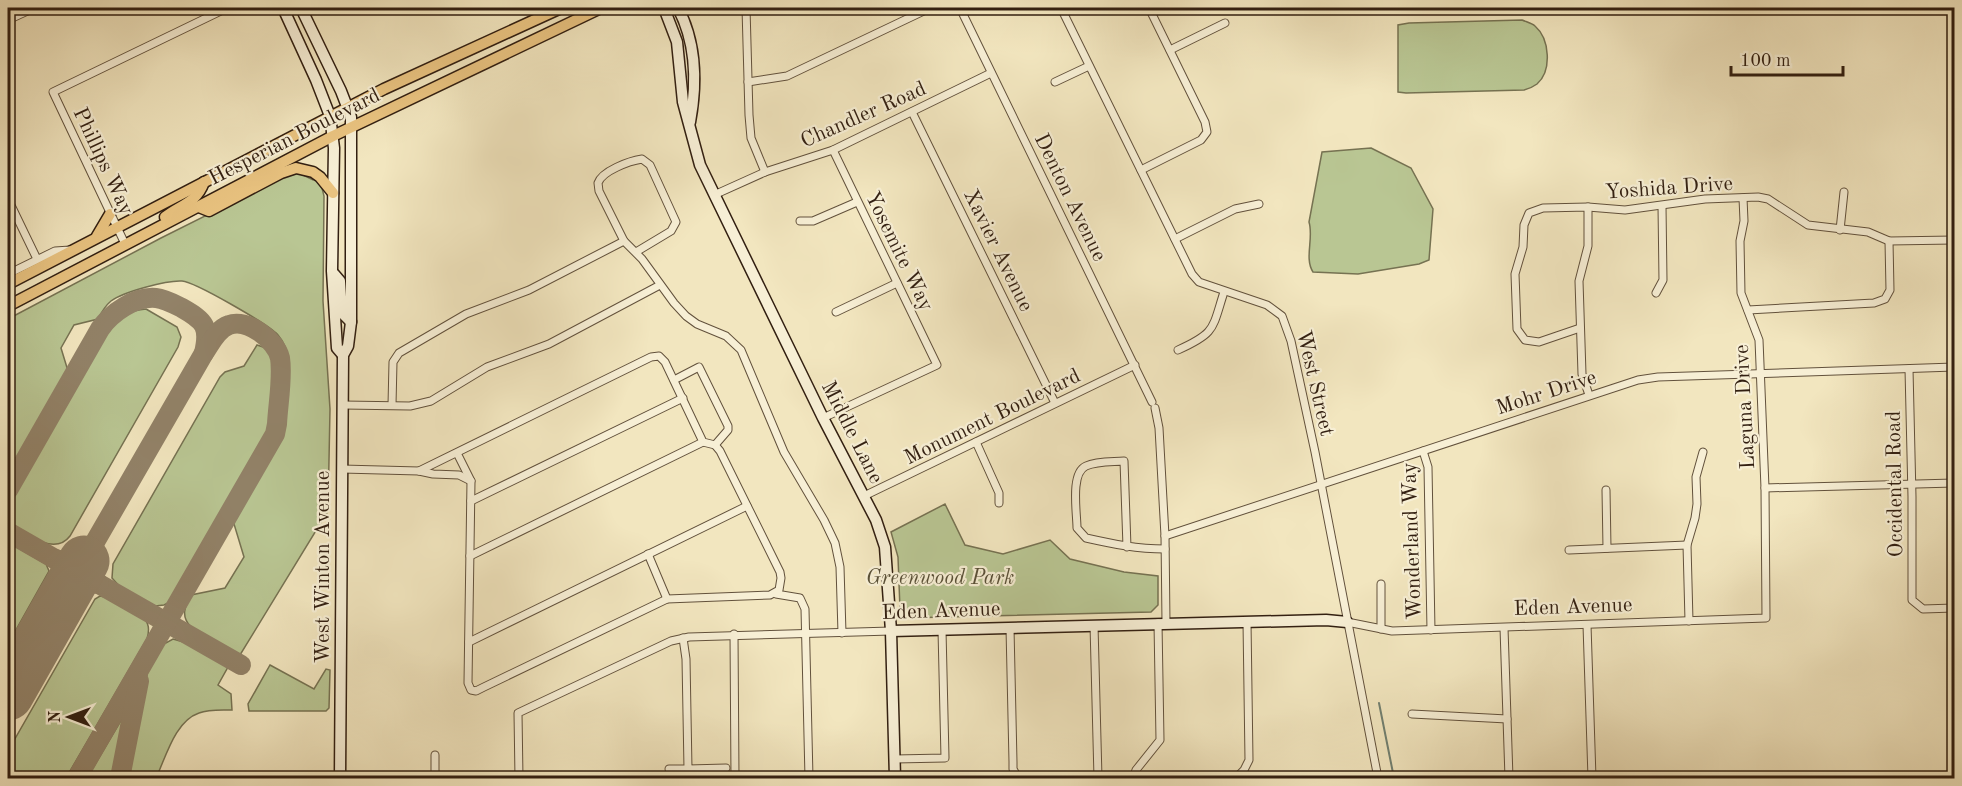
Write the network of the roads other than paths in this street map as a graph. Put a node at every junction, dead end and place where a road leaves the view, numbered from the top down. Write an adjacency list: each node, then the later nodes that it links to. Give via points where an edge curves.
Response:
1 (34, 8): 14 (street)
2 (227, 8): 42 (street, Phillips Way, via 53,92)
3 (283, 8): 23 (street, West Winton Avenue)
4 (301, 8): 21 (street, West Winton Avenue)
5 (561, 8): 21 (main road, Hesperian Boulevard)
6 (601, 8): 25 (main road, Hesperian Boulevard)
7 (664, 8): 24 (street, Middle Lane, via 677,42 682,102)
8 (678, 8): 24 (street, Middle Lane, via 693,62 694,99)
9 (746, 8): 19 (street)
10 (930, 8): 19 (street, via 787,76)
11 (960, 8): 18 (street, Denton Avenue)
12 (1061, 8): 17 (street, West Street)
13 (1149, 8): 16 (street)
14 (8, 20)
15 (1225, 23): 16 (street)
16 (1170, 50): 29 (street, via 1207,132 1201,140)
17 (1089, 66): 20 (street); 29 (street, West Street)
18 (991, 73): 22 (street, Chandler Road); 70 (street, Denton Avenue)
19 (748, 82): 30 (street, via 751,138)
20 (1055, 82)
21 (348, 107): 23 (main road, Hesperian Boulevard); 25 (street, West Winton Avenue)
22 (912, 112): 27 (street, Chandler Road); 77 (street, Xavier Avenue)
23 (330, 116): 26 (street, West Winton Avenue); 31 (main road, Hesperian Boulevard)
24 (689, 125): 34 (street, Middle Lane, via 699,165)
25 (352, 127): 26 (main road, Hesperian Boulevard); 66 (street, West Winton Avenue)
26 (333, 136): 33 (street, West Winton Avenue); 40 (main road, Hesperian Boulevard)
27 (833, 150): 30 (street, Chandler Road); 37 (street, Yosemite Way)
28 (1954, 159): 49 (street)
29 (1142, 170): 47 (street, West Street)
30 (765, 172): 34 (street, Chandler Road)
31 (204, 182): 44 (main road, Hesperian Boulevard); 45 (main road, via 200,193 166,215)
32 (1844, 192): 46 (street)
33 (333, 193): 40 (main road, via 313,172 296,168 209,211); 56 (street, West Winton Avenue)
34 (714, 195): 80 (street, Middle Lane)
35 (1743, 198): 39 (street, Yoshida Drive); 46 (street, Yoshida Drive, via 1768,199 1808,225); 64 (street, Laguna Drive, via 1741,293)
36 (8, 199): 55 (street)
37 (857, 202): 43 (street, via 813,221); 58 (street, Yosemite Way)
38 (1259, 204): 47 (street, via 1235,209)
39 (1662, 206): 41 (street, Yoshida Drive, via 1625,210); 62 (street, via 1663,280)
40 (199, 207): 45 (main road, Hesperian Boulevard)
41 (1588, 207): 67 (street, via 1588,246 1579,281); 67 (street, Yoshida Drive, via 1543,208 1529,213 1515,274 1517,329 1525,340 1539,342)
42 (110, 214): 44 (street, Phillips Way); 48 (main road)
43 (800, 221)
44 (118, 228): 48 (main road, Hesperian Boulevard); 52 (street, Phillips Way)
45 (154, 229): 52 (main road, Hesperian Boulevard)
46 (1840, 230): 51 (street, Yoshida Drive, via 1868,232)
47 (1175, 239): 61 (street, West Street, via 1192,274 1200,282)
48 (94, 240): 53 (main road, Hesperian Boulevard)
49 (1954, 240): 51 (street, Yoshida Drive); 71 (street)
50 (624, 241): 54 (street); 54 (street, via 598,183 605,174 642,159 650,165 676,222 671,231); 79 (street, via 530,290 466,314 396,355)
51 (1889, 241): 64 (street, via 1890,290 1885,298 1874,303)
52 (125, 244): 63 (main road, Hesperian Boulevard)
53 (75, 250): 55 (street, Hesperian Boulevard, via 54,251); 59 (main road, Hesperian Boulevard)
54 (636, 252): 60 (street)
55 (37, 260): 57 (street, Hesperian Boulevard)
56 (332, 271): 66 (street, via 340,281 342,313); 69 (street, West Winton Avenue, via 337,348)
57 (8, 274)
58 (897, 283): 65 (street); 80 (street, Yosemite Way, via 937,365)
59 (8, 285)
60 (660, 285): 79 (street, via 549,344 494,364 431,401); 124 (street, via 686,316 726,336 741,351 784,453 835,543 840,567)
61 (1224, 292): 68 (street, via 1211,330 1202,339); 92 (street, West Street, via 1267,305 1282,316 1291,341)
62 (1656, 294)
63 (8, 306)
64 (1748, 310): 73 (street, Laguna Drive, via 1759,340)
65 (836, 312)
66 (351, 322): 69 (street, West Winton Avenue)
67 (1580, 328): 75 (street, via 1582,374)
68 (1178, 350)
69 (343, 356): 78 (street, West Winton Avenue)
70 (1135, 364): 77 (street, Monument Boulevard); 99 (street, Denton Avenue, via 1159,428)
71 (1954, 367): 72 (street, Mohr Drive)
72 (1909, 369): 73 (street, Mohr Drive); 91 (street, Occidental Road)
73 (1761, 374): 75 (street, Mohr Drive, via 1658,377); 93 (street, Laguna Drive)
74 (674, 380): 76 (street); 83 (street, via 699,367 728,426); 86 (street, via 662,358 651,357)
75 (1589, 395): 84 (street, Mohr Drive)
76 (682, 398): 81 (street); 96 (street)
77 (1055, 403): 82 (street, Monument Boulevard)
78 (343, 405): 79 (street); 87 (street, West Winton Avenue)
79 (392, 405)
80 (823, 418): 95 (street, Middle Lane)
81 (703, 442): 83 (street); 106 (street)
82 (976, 442): 95 (street, Monument Boulevard); 97 (street, via 999,493)
83 (715, 445): 98 (street)
84 (1424, 451): 92 (street, Mohr Drive); 122 (street, Wonderland Way, via 1428,467)
85 (1703, 452): 100 (street, via 1696,477 1695,518)
86 (458, 453): 88 (street); 89 (street)
87 (342, 469): 88 (street); 136 (street, West Winton Avenue)
88 (419, 471): 89 (street, via 459,475)
89 (471, 481): 96 (street)
90 (1954, 483): 91 (street)
91 (1912, 484): 93 (street); 110 (street, Occidental Road, via 1912,600 1923,609)
92 (1321, 486): 99 (street, Mohr Drive); 114 (street, West Street)
93 (1765, 488): 111 (street, Laguna Drive)
94 (1606, 490): 102 (street)
95 (864, 496): 123 (street, Middle Lane, via 885,547)
96 (471, 501): 106 (street)
97 (999, 502)
98 (747, 506): 105 (street); 108 (street, via 780,572 781,585)
99 (1165, 536): 103 (street, Denton Avenue)
100 (1687, 545): 102 (street); 112 (street)
101 (1127, 547): 101 (street, via 1086,538 1077,528 1076,478 1086,466 1124,461); 103 (street)
102 (1607, 548): 104 (street)
103 (1165, 549): 115 (street, Denton Avenue)
104 (1569, 550)
105 (648, 555): 109 (street); 128 (street)
106 (470, 556): 128 (street)
107 (1381, 584): 120 (street)
108 (776, 594): 109 (street); 126 (street, via 800,598)
109 (667, 599): 128 (street, via 476,691 468,683)
110 (1954, 608)
111 (1766, 618): 112 (street, Eden Avenue)
112 (1689, 621): 117 (street, Eden Avenue)
113 (1247, 622): 114 (street, Eden Avenue); 115 (street, Eden Avenue); 145 (street, via 1249,760)
114 (1347, 622): 120 (street, Eden Avenue); 146 (street, West Street)
115 (1162, 623): 116 (street, Eden Avenue); 144 (street, Denton Avenue, via 1160,740)
116 (1094, 625): 118 (street, Eden Avenue); 143 (street)
117 (1587, 625): 119 (street, Eden Avenue); 148 (street)
118 (1010, 628): 121 (street, Eden Avenue); 142 (street, via 1012,762)
119 (1504, 628): 122 (street, Eden Avenue); 130 (street)
120 (1381, 629): 122 (street, Eden Avenue)
121 (942, 630): 123 (street, Eden Avenue); 132 (street, via 945,758)
122 (1431, 630)
123 (891, 631): 124 (street, Eden Avenue); 132 (street, Middle Lane)
124 (842, 633): 126 (street, Eden Avenue)
125 (734, 634): 126 (street, Eden Avenue); 127 (street, Eden Avenue); 139 (street)
126 (807, 634): 140 (street)
127 (682, 638): 135 (street, via 686,659); 138 (street, Eden Avenue, via 518,713)
128 (469, 642)
129 (1412, 714): 130 (street)
130 (1507, 719): 147 (street)
131 (435, 755): 137 (street)
132 (895, 759): 141 (street, Middle Lane)
133 (726, 768): 135 (street)
134 (669, 769): 135 (street)
135 (688, 769)
136 (340, 778)
137 (435, 778)
138 (519, 778)
139 (735, 778)
140 (809, 778)
141 (895, 778)
142 (1018, 778)
143 (1098, 778)
144 (1133, 778)
145 (1236, 778)
146 (1378, 778)
147 (1509, 778)
148 (1592, 778)

